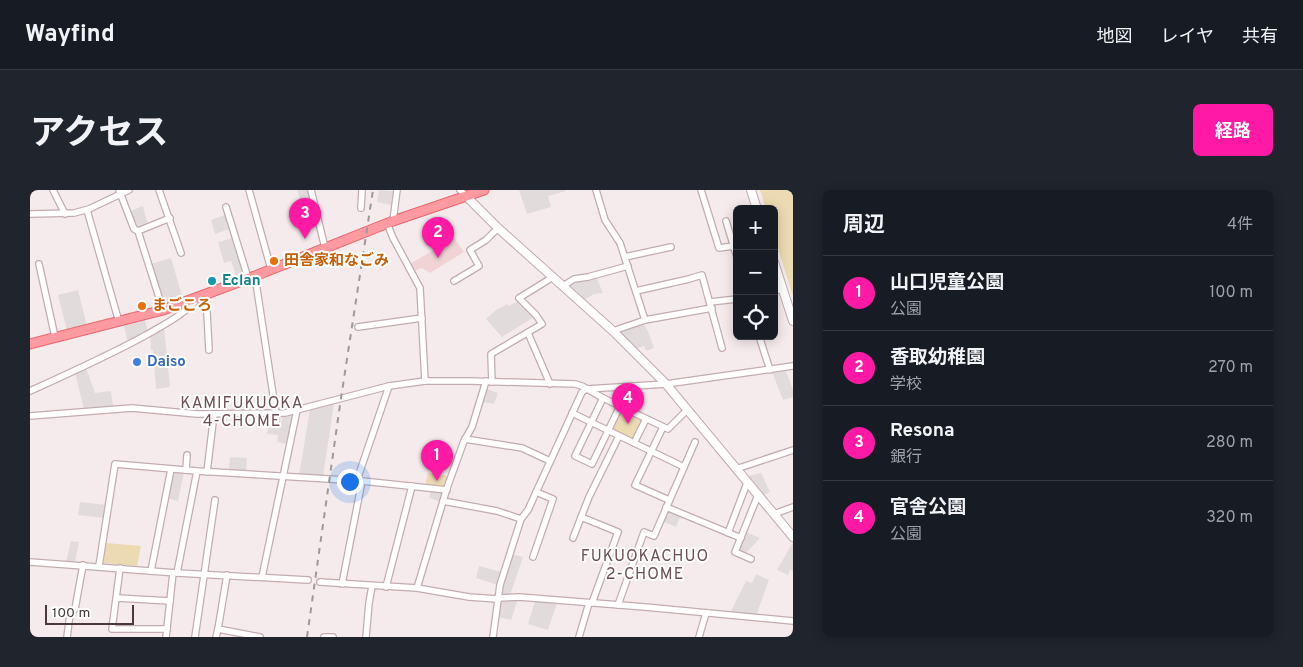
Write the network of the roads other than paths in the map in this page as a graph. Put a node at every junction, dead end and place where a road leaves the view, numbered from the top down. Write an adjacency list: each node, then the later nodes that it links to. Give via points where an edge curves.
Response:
1 (53, 190): 19 (street)
2 (129, 190): 12 (street)
3 (159, 190): 20 (street)
4 (249, 190): 33 (street)
5 (311, 190): 28 (street)
6 (362, 190): 16 (street)
7 (397, 190): 22 (street)
8 (484, 190): 13 (main road)
9 (596, 190): 30 (street, via 606,220)
10 (701, 190): 26 (street, via 719,248)
11 (751, 190): 14 (street)
12 (120, 192): 17 (street); 24 (street, via 134,229)
13 (463, 192): 22 (main road); 23 (street)
14 (756, 205)
15 (226, 207): 35 (street)
16 (361, 208)
17 (87, 210): 19 (street); 49 (street)
18 (30, 214): 19 (street)
19 (65, 214)
20 (170, 218): 24 (street); 29 (street)
21 (726, 221): 25 (street)
22 (390, 222): 28 (main road); 46 (street, via 393,238 420,288)
23 (498, 228): 36 (street); 37 (street, via 470,250 479,266)
24 (138, 231): 45 (street)
25 (733, 243)
26 (733, 246)
27 (671, 247): 30 (street)
28 (325, 248): 33 (main road)
29 (181, 253)
30 (625, 257): 32 (street)
31 (39, 264): 53 (street)
32 (628, 266): 38 (street, via 574,279); 40 (street)
33 (271, 269): 35 (main road)
34 (778, 274): 39 (street)
35 (251, 277): 42 (main road); 73 (street)
36 (553, 277): 38 (street); 52 (street, via 519,298 542,324)
37 (454, 281)
38 (563, 286): 51 (street)
39 (783, 289): 41 (street); 48 (street)
40 (636, 291): 44 (street, via 702,275); 47 (street)
41 (778, 291)
42 (202, 296): 45 (main road); 57 (street); 66 (street, via 155,330)
43 (733, 300): 44 (street)
44 (711, 305): 47 (street); 56 (street)
45 (163, 310): 49 (main road)
46 (422, 318): 50 (street); 60 (street)
47 (646, 320): 51 (street)
48 (793, 321)
49 (119, 322): 53 (main road)
50 (358, 327)
51 (613, 330): 63 (street)
52 (528, 333): 61 (street, via 491,354); 62 (street)
53 (55, 337): 55 (main road)
54 (760, 340): 59 (street)
55 (30, 344)
56 (722, 348)
57 (209, 350)
58 (793, 366): 59 (street)
59 (770, 370): 63 (street)
60 (425, 381): 61 (street); 64 (street)
61 (489, 382): 62 (street); 80 (street)
62 (550, 384): 65 (street, via 575,384)
63 (666, 384): 65 (street); 70 (street)
64 (389, 386): 69 (street); 94 (street)
65 (587, 388): 67 (street); 71 (street)
66 (30, 391)
67 (603, 398): 68 (street); 76 (street)
68 (620, 406): 75 (street); 78 (street)
69 (298, 410): 73 (street); 93 (street)
70 (687, 410): 77 (street, via 668,429); 89 (street)
71 (572, 413): 76 (street); 86 (street)
72 (214, 414): 73 (street); 74 (street, via 132,408); 92 (street)
73 (276, 414)
74 (30, 416)
75 (646, 419): 77 (street); 82 (street)
76 (591, 422): 78 (street); 78 (street, via 575,456 592,464)
77 (662, 427): 84 (street)
78 (608, 431): 79 (street)
79 (619, 436): 82 (street); 106 (street)
80 (465, 439): 86 (street, via 522,448); 97 (street)
81 (695, 442): 87 (street)
82 (634, 443): 84 (street)
83 (793, 450): 89 (street)
84 (651, 451): 87 (street); 101 (street, via 635,485)
85 (187, 455): 90 (street)
86 (550, 461): 98 (street)
87 (684, 467): 101 (street)
88 (171, 469): 90 (street); 116 (street, via 115,464); 118 (street)
89 (736, 469): 95 (street)
90 (186, 470): 91 (street)
91 (198, 471): 92 (street); 119 (street)
92 (207, 472): 93 (street)
93 (284, 477): 94 (street); 122 (street)
94 (359, 481): 96 (street); 125 (street)
95 (747, 483): 99 (street); 108 (street)
96 (412, 486): 97 (street); 127 (street)
97 (447, 490): 102 (street)
98 (536, 492): 107 (street); 112 (street, via 553,499)
99 (758, 495): 105 (street); 111 (street)
100 (215, 500): 120 (street)
101 (669, 500): 103 (street)
102 (443, 501): 107 (street); 128 (street)
103 (666, 507): 108 (street); 133 (street, via 654,536 644,532)
104 (793, 507): 105 (street)
105 (774, 514): 109 (street)
106 (581, 517): 110 (street); 132 (street, via 618,532)
107 (521, 519): 130 (street)
108 (728, 533): 111 (street)
109 (793, 537)
110 (573, 538)
111 (741, 538): 113 (street, via 735,552)
112 (533, 557)
113 (750, 559)
114 (30, 562): 115 (street)
115 (82, 565): 116 (street); 139 (street)
116 (99, 566): 117 (street)
117 (120, 568): 118 (street); 129 (street)
118 (151, 571): 119 (street)
119 (175, 573): 120 (street); 131 (street)
120 (203, 574): 121 (street); 142 (street)
121 (227, 575): 122 (street); 137 (street)
122 (262, 577): 123 (street)
123 (308, 580)
124 (320, 582): 125 (street)
125 (342, 584): 126 (street)
126 (372, 586): 127 (street); 147 (street)
127 (386, 587): 128 (street)
128 (417, 588): 130 (street, via 468,597)
129 (117, 598): 131 (street); 138 (street)
130 (497, 598): 132 (street); 148 (street)
131 (170, 601): 136 (street)
132 (591, 603): 133 (street); 149 (street)
133 (618, 605): 134 (street)
134 (706, 613): 135 (street); 150 (street)
135 (793, 621)
136 (167, 629): 138 (street); 141 (street)
137 (218, 629): 143 (street); 144 (street)
138 (112, 630): 140 (street)
139 (67, 637)
140 (111, 637)
141 (166, 637)
142 (195, 637)
143 (216, 637)
144 (260, 637)
145 (324, 637): 146 (street)
146 (333, 637)
147 (366, 637)
148 (493, 637)
149 (579, 637)
150 (699, 637)

